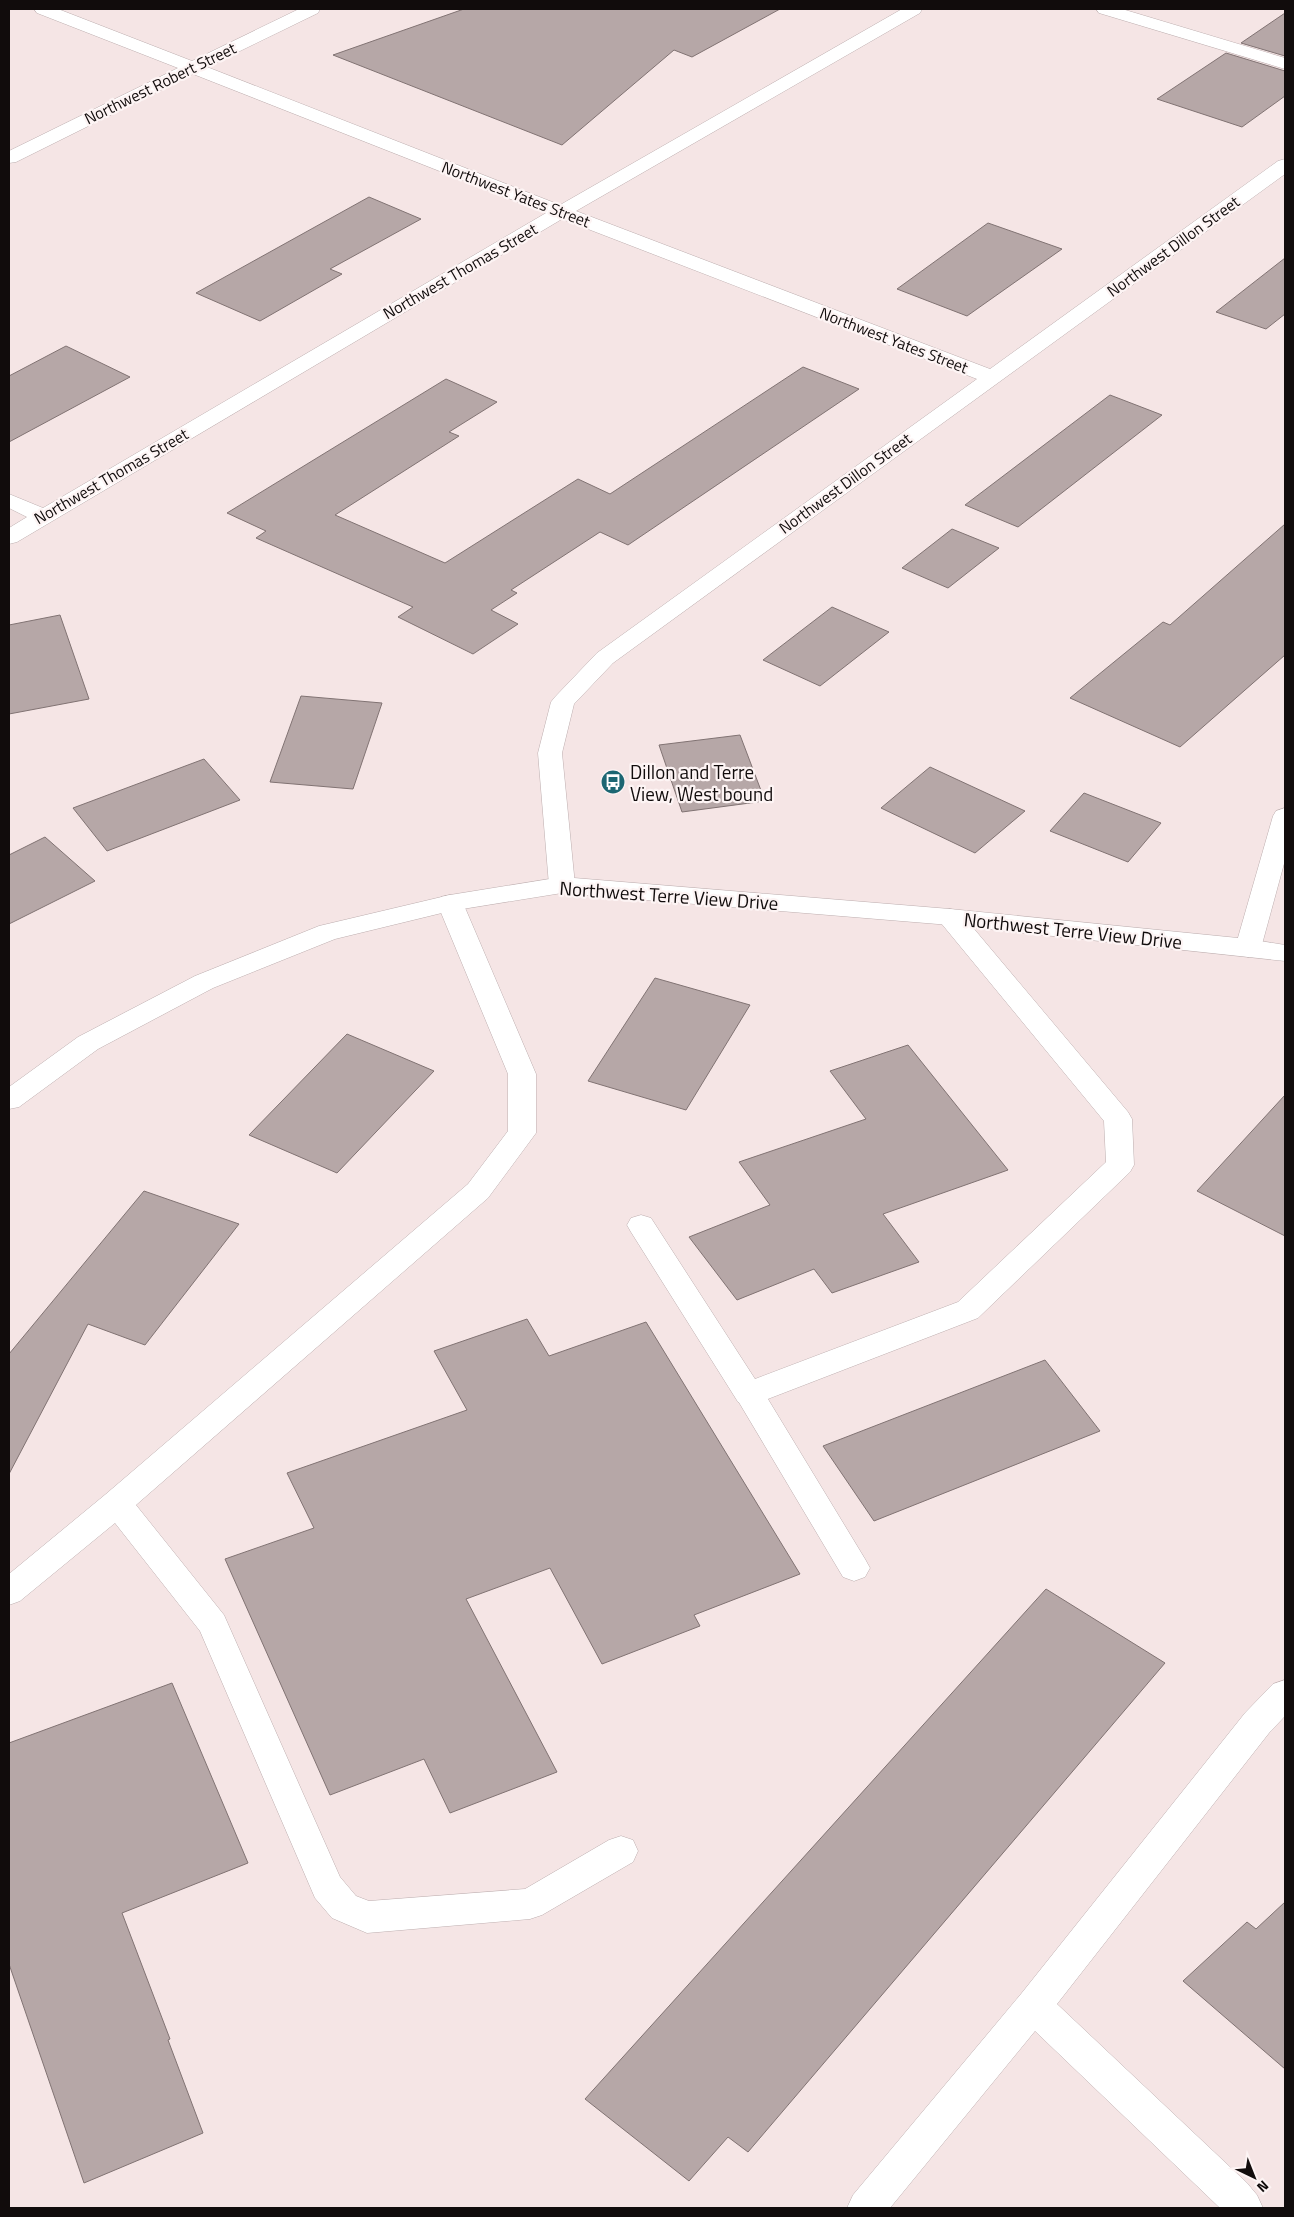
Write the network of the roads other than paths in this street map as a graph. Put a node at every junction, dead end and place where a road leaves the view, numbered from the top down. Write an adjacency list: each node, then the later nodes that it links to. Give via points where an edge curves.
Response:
1 (43, 9): 6 (street, Northwest Yates Street)
2 (312, 9): 6 (street, Northwest Robert Street)
3 (914, 9): 9 (street, Northwest Thomas Street)
4 (1105, 9): 5 (street)
5 (1285, 64)
6 (191, 67): 7 (street, Northwest Robert Street); 9 (street, Northwest Yates Street)
7 (9, 158)
8 (1285, 165): 10 (street, Northwest Dillon Street)
9 (561, 212): 10 (street, Northwest Yates Street); 12 (street, Northwest Thomas Street)
10 (991, 377): 15 (street, Northwest Dillon Street, via 605,658 564,702 550,753)
11 (9, 500): 12 (street)
12 (43, 516): 13 (street, Northwest Thomas Street)
13 (9, 536)
14 (1285, 816): 18 (street)
15 (562, 885): 16 (street, Northwest Terre View Drive); 17 (street, Northwest Terre View Drive)
16 (450, 903): 20 (street, Northwest Terre View Drive, via 328,932 204,982 88,1043); 23 (street, via 522,1074 522,1133 478,1191)
17 (950, 917): 18 (street, Northwest Terre View Drive); 22 (street, via 1118,1119 1120,1165 968,1310)
18 (1248, 948): 19 (street, Northwest Terre View Drive)
19 (1285, 953)
20 (9, 1100)
21 (641, 1225): 22 (street)
22 (749, 1394): 24 (street)
23 (117, 1503): 25 (street); 27 (street, via 213,1624 327,1886 344,1907 367,1916 530,1904)
24 (854, 1568)
25 (9, 1592)
26 (1285, 1694): 28 (street, via 1257,1723)
27 (621, 1851)
28 (1034, 2006): 29 (street); 30 (street)
29 (866, 2208)
30 (1244, 2208)

